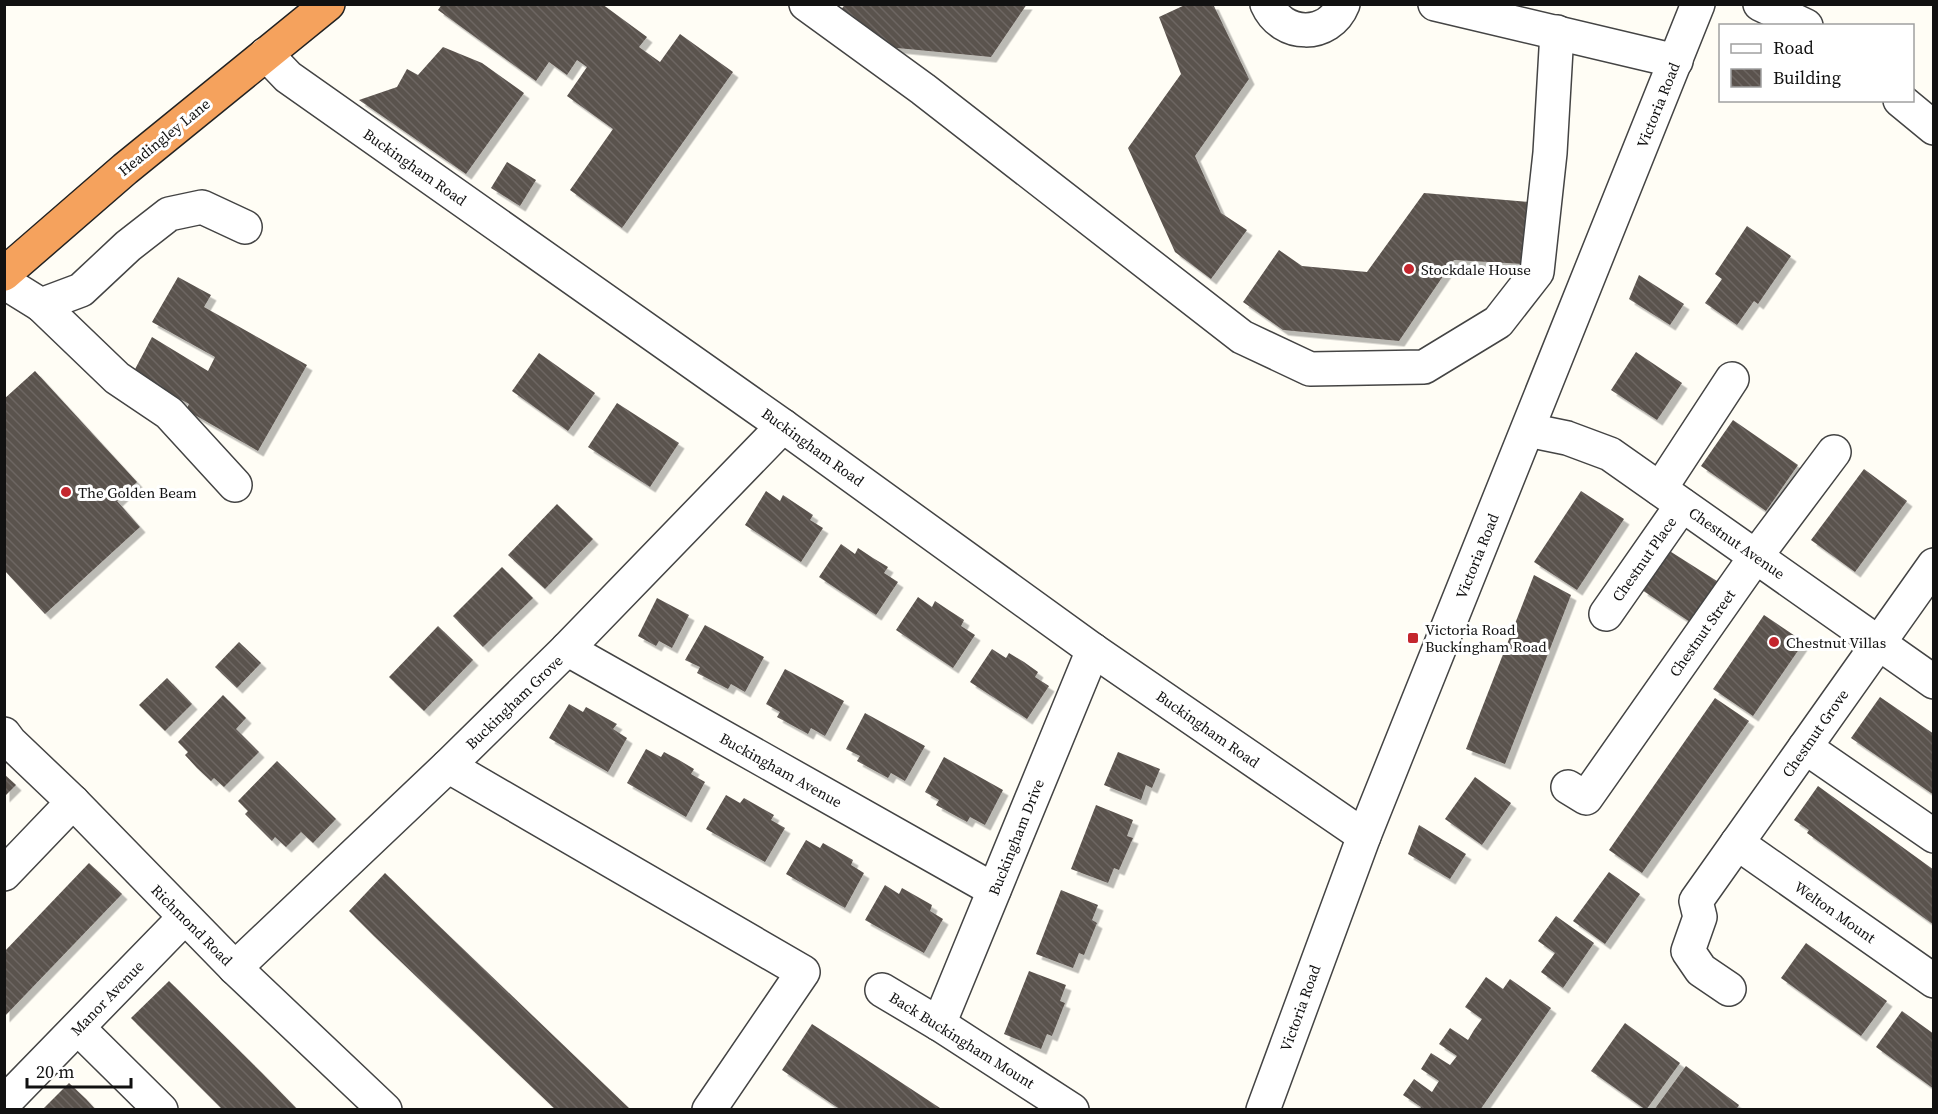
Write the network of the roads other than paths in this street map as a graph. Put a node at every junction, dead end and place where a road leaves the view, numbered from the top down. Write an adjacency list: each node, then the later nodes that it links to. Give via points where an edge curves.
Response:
1 (328, 4): 10 (highway, Headingley Lane)
2 (806, 4): 9 (street, via 932,96 1242,337 1310,369 1424,367 1498,322 1537,272 1550,153)
3 (1267, 4): 4 (street, via 1280,22 1305,31 1331,22)
4 (1343, 4)
5 (1435, 4): 9 (street)
6 (1698, 4): 11 (street, Victoria Road)
7 (1760, 4): 8 (street)
8 (1802, 24)
9 (1557, 32): 11 (street)
10 (266, 54): 15 (highway, Headingley Lane); 19 (street, Buckingham Road, via 288,77)
11 (1676, 61): 20 (street, Victoria Road)
12 (1902, 102): 13 (street)
13 (1934, 128)
14 (245, 227): 17 (street, via 202,207 170,214 81,290)
15 (4, 274)
16 (4, 282): 17 (street)
17 (41, 305): 22 (street, via 117,378 169,413)
18 (1732, 379): 23 (street, Chestnut Place)
19 (783, 426): 28 (street, Buckingham Grove); 29 (street, Buckingham Road)
20 (1528, 430): 23 (street, Chestnut Avenue, via 1567,438 1610,454); 36 (street, Victoria Road)
21 (1834, 452): 24 (street, Chestnut Street)
22 (235, 485)
23 (1671, 497): 24 (street, Chestnut Avenue); 26 (street, Chestnut Place)
24 (1756, 556): 27 (street, Chestnut Avenue); 34 (street, Chestnut Street, via 1586,798)
25 (1934, 566): 27 (street, Chestnut Grove)
26 (1606, 614)
27 (1878, 644): 30 (street, Chestnut Avenue); 32 (street, Chestnut Grove)
28 (567, 649): 33 (street, Buckingham Grove); 40 (street, Buckingham Avenue)
29 (1093, 650): 36 (street, Buckingham Road); 40 (street, Buckingham Drive)
30 (1934, 682)
31 (4, 734): 35 (street, Richmond Road)
32 (1805, 747): 37 (street); 38 (street, Chestnut Grove)
33 (448, 766): 42 (street, Buckingham Grove); 51 (street, via 803,972)
34 (1568, 787)
35 (73, 802): 39 (street); 41 (street, Richmond Road)
36 (1364, 836): 53 (street, Victoria Road)
37 (1934, 836)
38 (1737, 843): 43 (street, Welton Mount); 44 (street, Chestnut Grove, via 1696,901 1700,918 1688,951 1701,970)
39 (4, 874)
40 (994, 890): 46 (street, Buckingham Drive)
41 (184, 918): 42 (street, Richmond Road); 47 (street, Manor Avenue)
42 (235, 968): 50 (street, Richmond Road)
43 (1934, 981)
44 (1729, 988)
45 (882, 990): 46 (street, Back Buckingham Mount)
46 (939, 1024): 52 (street, Back Buckingham Mount)
47 (78, 1028): 48 (street, Manor Avenue); 49 (street)
48 (4, 1103)
49 (161, 1110)
50 (385, 1110)
51 (710, 1110)
52 (1072, 1110)
53 (1263, 1110)

